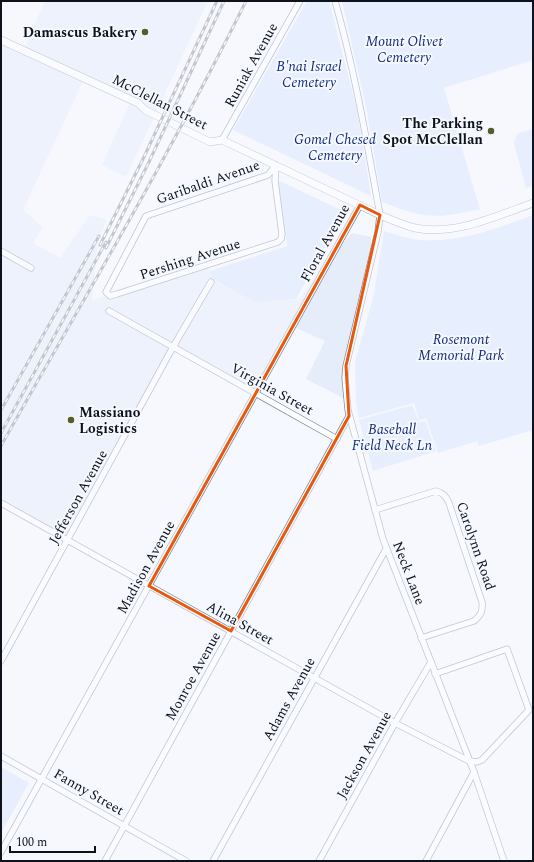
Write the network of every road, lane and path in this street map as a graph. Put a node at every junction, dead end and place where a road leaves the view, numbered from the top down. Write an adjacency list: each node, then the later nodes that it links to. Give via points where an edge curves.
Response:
1 (300, 1): 4 (street, Runiak Avenue)
2 (335, 1): 8 (street, Neck Lane, via 358,94)
3 (1, 40): 4 (main road, McClellan Street, via 138,103 145,110 210,142)
4 (222, 140): 5 (main road, McClellan Street)
5 (276, 165): 7 (main road, McClellan Street); 12 (street, Garibaldi Avenue, via 268,176 146,216); 12 (street, Pershing Avenue, via 275,181 282,234 281,239 274,245 110,296)
6 (533, 203): 8 (main road, McClellan Street, via 474,223 444,229 414,228)
7 (360, 204): 8 (main road, McClellan Street); 13 (street, Floral Avenue)
8 (380, 215): 17 (street, Neck Lane, via 346,366)
9 (1, 251): 10 (street)
10 (31, 268)
11 (211, 282): 15 (street, Jefferson Avenue)
12 (106, 292)
13 (311, 292): 16 (street, Madison Avenue)
14 (110, 311): 15 (street, Virginia Street)
15 (173, 347): 16 (street, Virginia Street); 21 (street, Jefferson Avenue)
16 (255, 393): 18 (street, Virginia Street); 23 (street, Madison Avenue)
17 (349, 416): 18 (street); 20 (street, Neck Lane)
18 (337, 439): 24 (street, Monroe Avenue)
19 (1, 503): 21 (street, Alina Street)
20 (375, 510): 22 (street, Neck Lane); 25 (street, Carolynn Road, via 436,490 446,497 449,503 483,610 474,621)
21 (68, 540): 23 (street, Alina Street); 26 (street, Jefferson Avenue)
22 (386, 548): 25 (street, Neck Lane); 29 (street, Adams Avenue)
23 (149, 586): 24 (street, Alina Street); 34 (street, Madison Avenue)
24 (231, 631): 29 (street, Alina Street); 35 (street, Monroe Avenue)
25 (421, 638): 27 (street, Neck Lane)
26 (1, 661)
27 (431, 662): 28 (street, Neck Lane); 30 (street, Jackson Avenue)
28 (435, 674): 32 (street, Neck Lane); 32 (street, via 507,649 529,710 482,760)
29 (314, 678): 30 (street, Alina Street); 39 (street, Adams Avenue)
30 (395, 723): 32 (street, Alina Street); 40 (street, Jackson Avenue)
31 (1, 756): 34 (street, Fanny Street)
32 (469, 761): 33 (street, Neck Lane)
33 (474, 772): 41 (street); 42 (street, Neck Lane)
34 (42, 778): 35 (street, Fanny Street); 36 (street, Madison Avenue)
35 (124, 826): 37 (street, Monroe Avenue); 38 (street, Fanny Street)
36 (1, 852)
37 (105, 861)
38 (186, 861)
39 (213, 861)
40 (319, 861)
41 (426, 861)
42 (504, 861)

